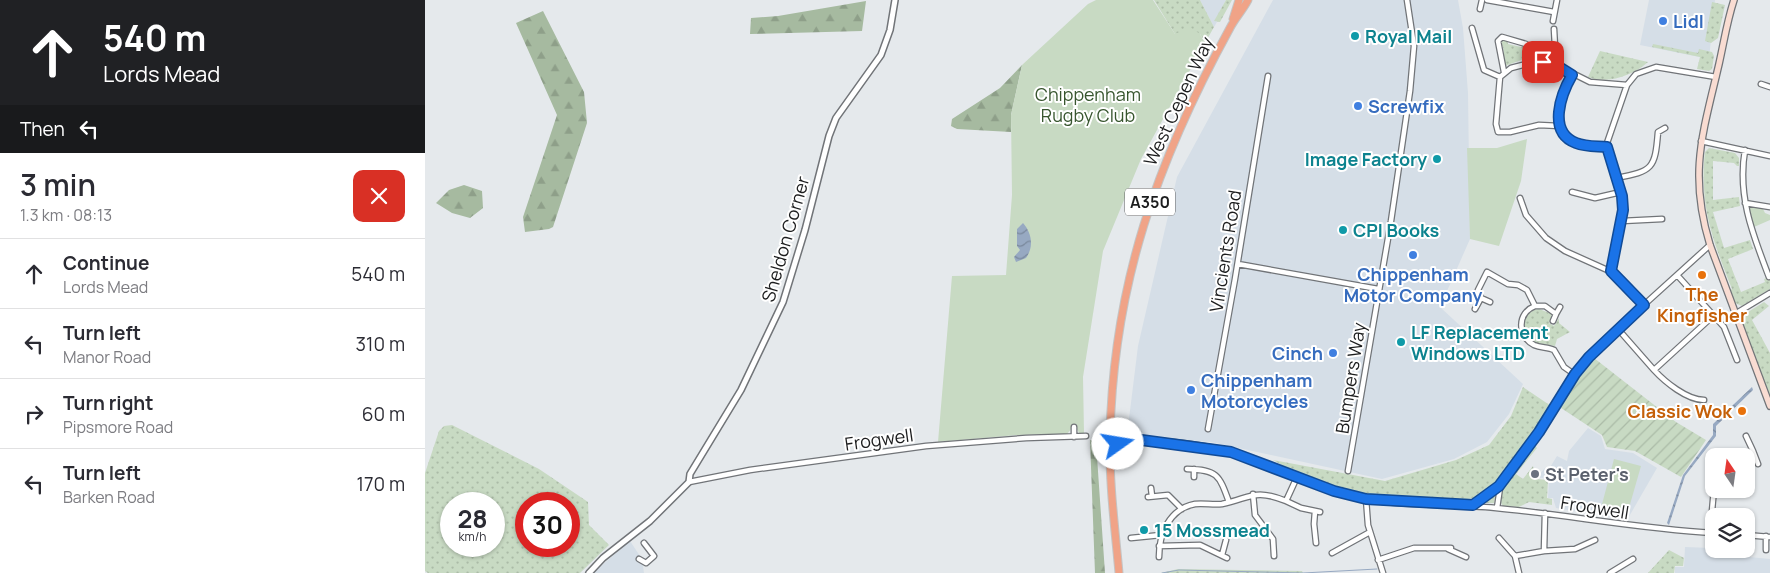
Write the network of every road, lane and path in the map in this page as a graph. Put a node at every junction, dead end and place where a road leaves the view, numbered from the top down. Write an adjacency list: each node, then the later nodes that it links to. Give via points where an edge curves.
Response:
1 (895, 0): 80 (street, Sheldon Corner, via 891,30 881,55 837,118 829,136 800,249 779,311 741,390 690,474)
2 (1239, 0): 12 (highway, West Cepen Way / A350)
3 (1248, 0): 12 (highway, West Cepen Way / A350)
4 (1407, 0): 46 (street, Bumpers Way, via 1413,34 1413,59)
5 (1482, 0): 9 (street)
6 (1487, 0): 10 (street)
7 (1557, 0): 10 (street)
8 (1734, 1): 20 (main road)
9 (1480, 9)
10 (1554, 12): 11 (street)
11 (1553, 20)
12 (1231, 26): 118 (highway, West Cepen Way / A350, via 1160,174 1137,242 1123,304 1115,358 1110,439)
13 (1472, 28): 21 (street, via 1484,70)
14 (1554, 29): 16 (street)
15 (1530, 62): 16 (street); 17 (street); 17 (street, via 1526,44 1501,37 1497,42)
16 (1556, 65): 18 (street)
17 (1504, 72): 21 (street)
18 (1572, 75): 23 (street, via 1596,84); 25 (street, via 1561,97)
19 (1268, 76): 40 (street, Vincients Road)
20 (1716, 76): 23 (street, via 1656,67 1636,74); 27 (main road)
21 (1500, 77): 25 (street, via 1496,131 1510,132 1543,124)
22 (1761, 84): 24 (street)
23 (1627, 85): 28 (street)
24 (1770, 87)
25 (1560, 126): 28 (street, via 1565,136 1575,143)
26 (1665, 128): 31 (street, via 1658,132 1657,155 1652,165 1638,174)
27 (1701, 141): 29 (street); 39 (main road, via 1698,182 1703,222)
28 (1607, 147): 31 (street)
29 (1745, 150): 30 (street); 35 (street)
30 (1770, 156)
31 (1616, 178): 33 (street)
32 (1572, 192): 33 (street, via 1596,198)
33 (1621, 192): 38 (street)
34 (1520, 198): 42 (street, via 1526,215 1546,238 1565,251)
35 (1745, 203): 36 (street); 45 (street)
36 (1770, 207)
37 (1662, 219): 38 (street)
38 (1623, 221): 42 (street)
39 (1710, 245): 44 (street); 55 (main road)
40 (1238, 264): 46 (street); 66 (street, Vincients Road)
41 (1490, 266): 43 (street)
42 (1611, 271): 50 (street)
43 (1487, 272): 48 (street, via 1478,290); 51 (street, via 1527,290)
44 (1677, 275): 50 (street); 56 (street)
45 (1769, 277)
46 (1378, 289): 77 (street, Bumpers Way)
47 (1769, 296): 55 (street)
48 (1481, 298): 49 (street); 53 (street)
49 (1490, 302)
50 (1644, 305): 58 (street)
51 (1535, 306): 54 (street, via 1545,306); 61 (street, via 1522,319 1523,334 1534,344 1554,350 1564,367)
52 (1560, 307): 54 (street)
53 (1475, 309)
54 (1556, 314): 57 (street)
55 (1735, 314): 63 (main road)
56 (1713, 316): 59 (street, via 1725,329); 60 (street)
57 (1553, 321)
58 (1618, 329): 60 (street); 61 (street)
59 (1737, 360)
60 (1654, 370): 62 (street, via 1690,396)
61 (1575, 374): 81 (street, via 1539,432)
62 (1704, 400)
63 (1770, 406)
64 (1119, 427): 70 (street)
65 (1074, 428): 69 (street)
66 (1208, 429)
67 (1086, 436): 69 (street, Frogwell)
68 (1746, 436): 72 (street)
69 (1074, 437): 80 (street, Frogwell, via 926,446 750,470)
70 (1119, 437): 71 (street); 79 (street, Frogwell, via 1219,449)
71 (1118, 444)
72 (1751, 448)
73 (1755, 457): 74 (street)
74 (1758, 464)
75 (1187, 469): 76 (street)
76 (1194, 469): 78 (street); 86 (street, via 1218,475)
77 (1348, 471)
78 (1195, 477)
79 (1297, 477): 84 (street, Frogwell, via 1338,493); 85 (street)
80 (689, 482): 117 (street, via 650,521)
81 (1499, 486): 87 (street); 88 (street)
82 (1151, 488): 89 (street, via 1150,497 1170,496)
83 (1253, 494): 85 (street); 86 (street); 109 (street, via 1255,515 1270,533)
84 (1366, 499): 87 (street, Frogwell); 91 (street)
85 (1286, 501): 100 (street, via 1317,512)
86 (1229, 502): 89 (street, via 1197,504)
87 (1473, 505): 88 (street, Frogwell)
88 (1497, 508): 90 (street, Frogwell)
89 (1182, 509): 93 (street, via 1168,522)
90 (1545, 513): 92 (street, Frogwell, via 1637,528); 106 (street)
91 (1370, 532): 107 (street); 115 (street)
92 (1705, 533)
93 (1161, 535): 96 (street); 104 (street)
94 (1755, 535): 95 (street)
95 (1768, 536): 105 (street)
96 (1131, 538)
97 (1499, 538): 103 (street)
98 (1508, 539): 103 (street)
99 (1226, 540): 108 (street)
100 (1314, 540)
101 (1595, 540): 106 (street, via 1575,549)
102 (644, 543): 114 (street, via 654,556 646,563)
103 (1503, 544): 110 (street)
104 (1159, 546): 108 (street, via 1197,545); 111 (street)
105 (1765, 550)
106 (1543, 551): 110 (street)
107 (1333, 553)
108 (1222, 555): 113 (street)
109 (1273, 556)
110 (1515, 556): 120 (street)
111 (1159, 557)
112 (1466, 557): 115 (street, via 1449,548 1414,548)
113 (1227, 558)
114 (639, 559)
115 (1378, 560): 119 (street)
116 (1633, 560): 121 (street)
117 (589, 573)
118 (1119, 573)
119 (1383, 573)
120 (1519, 573)
121 (1610, 573)

